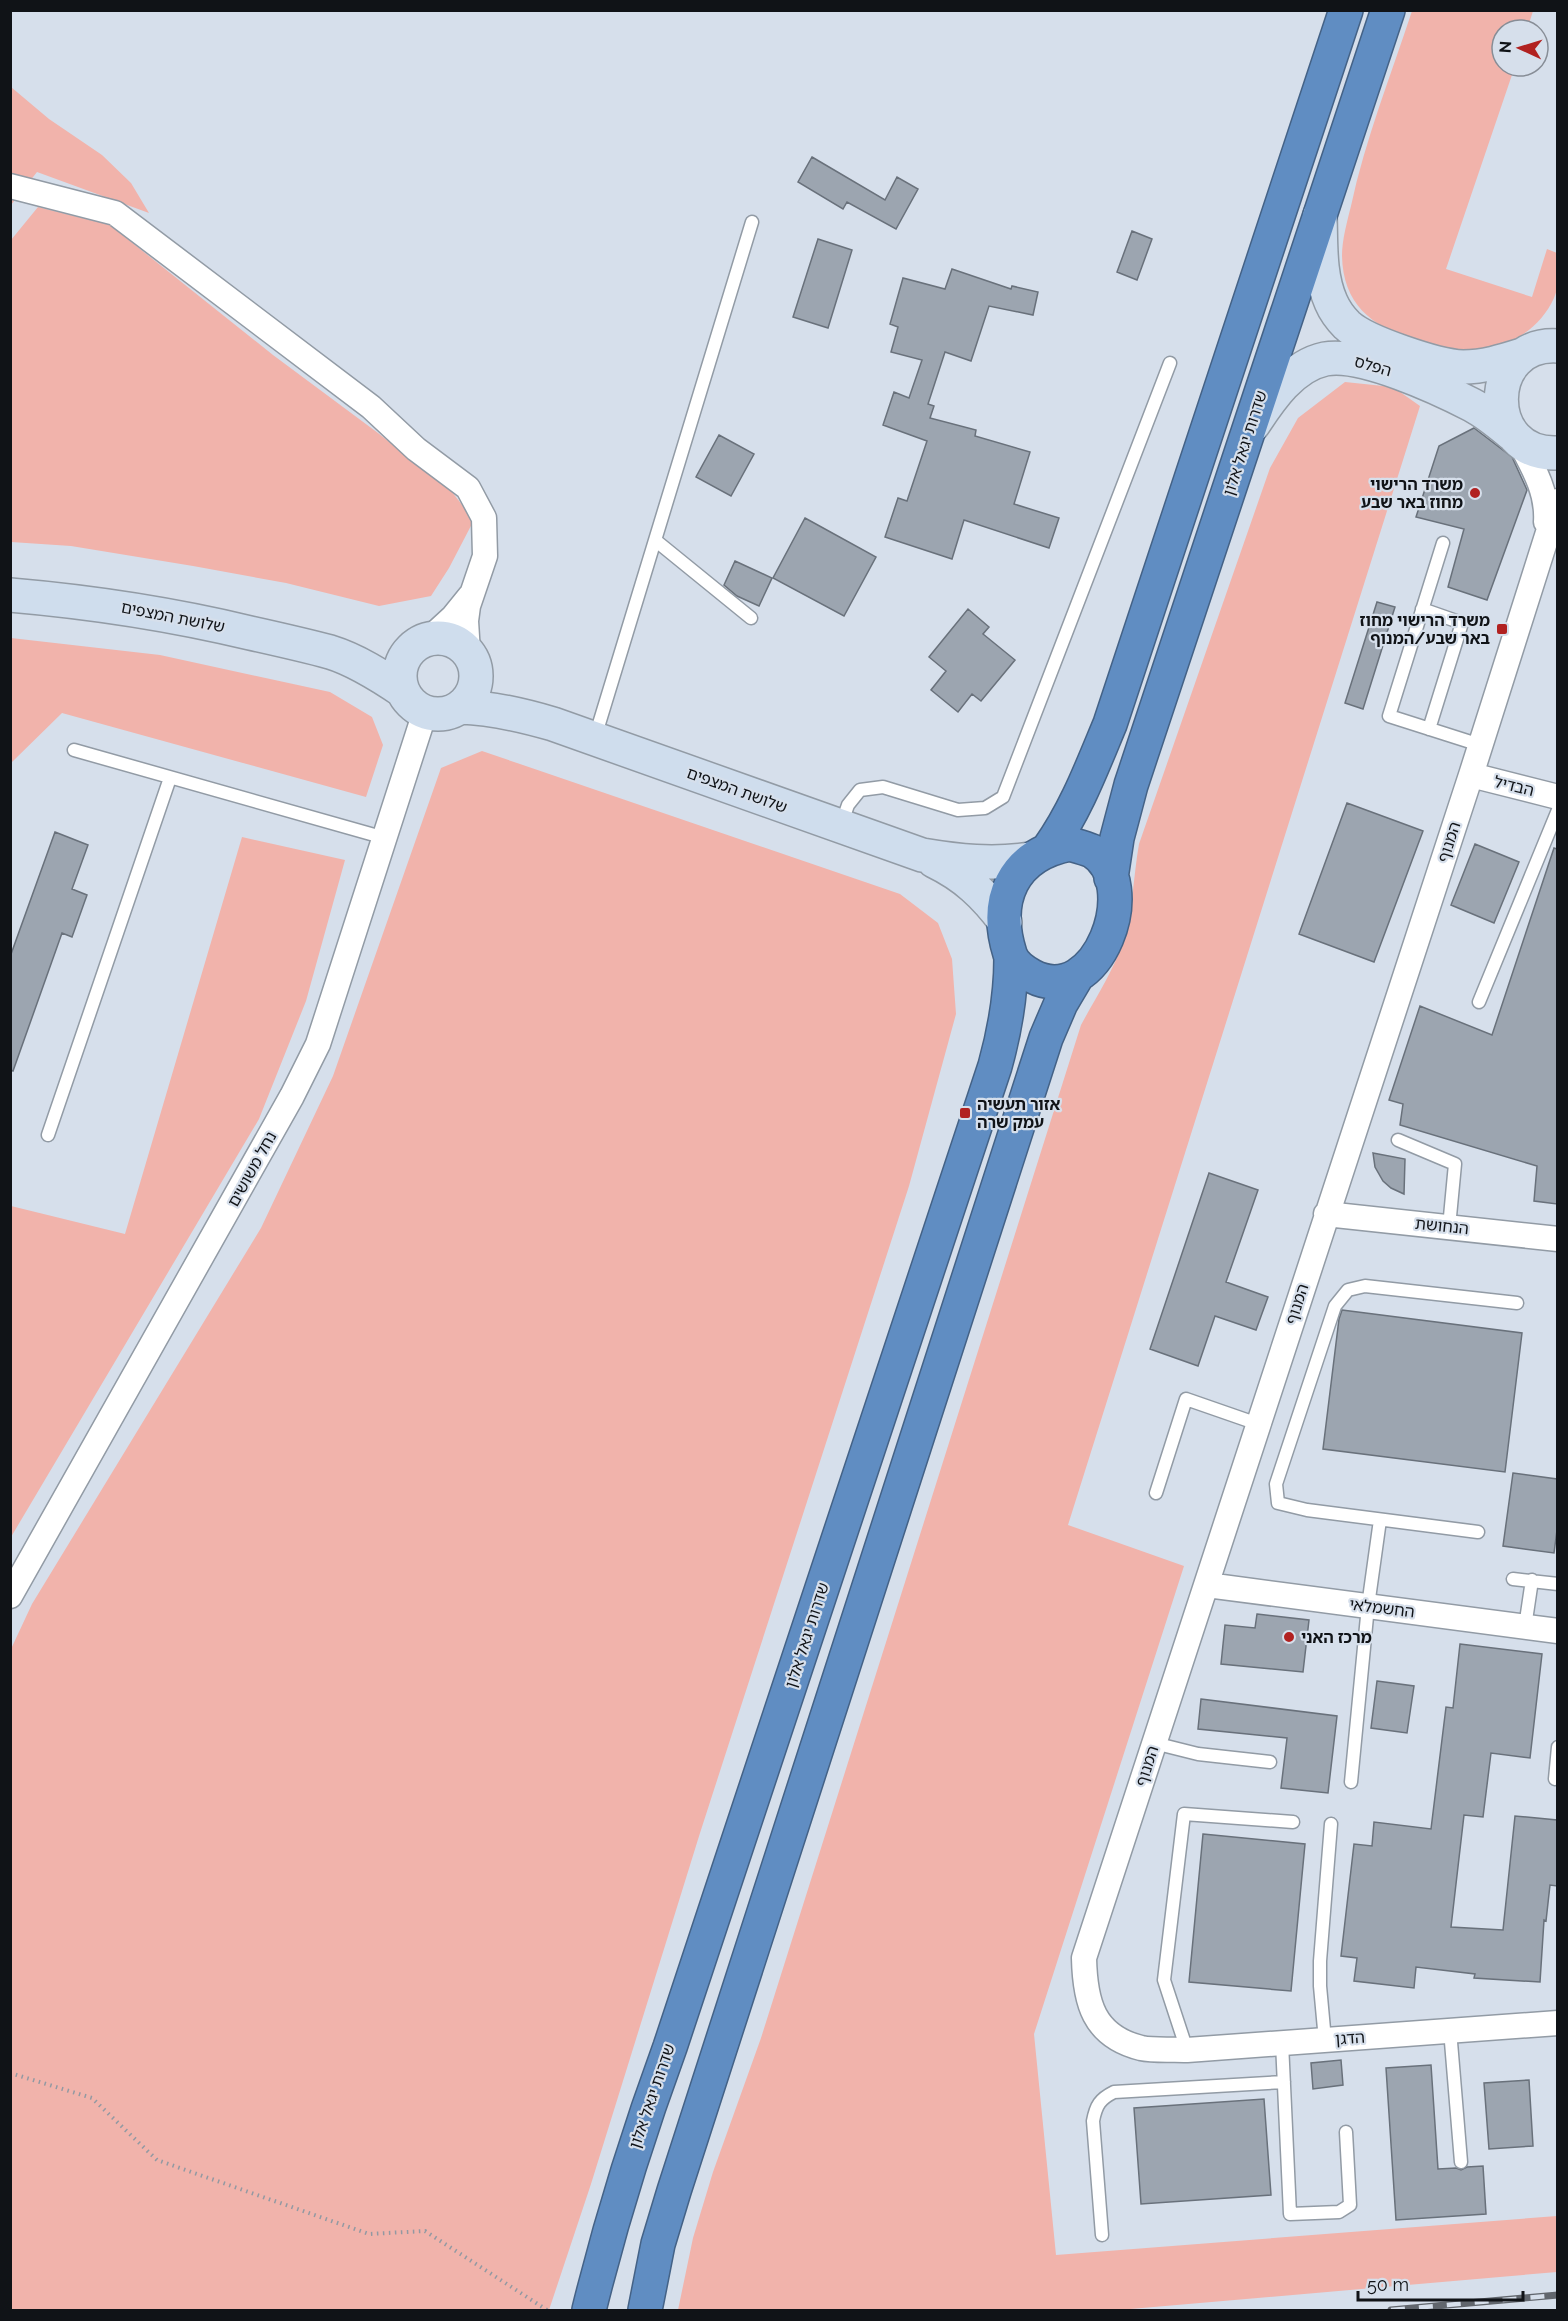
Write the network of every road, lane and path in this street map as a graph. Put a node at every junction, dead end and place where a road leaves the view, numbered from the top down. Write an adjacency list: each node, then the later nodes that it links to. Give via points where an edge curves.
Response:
1 (1346, 10): 35 (highway, via 1110,724 1066,824)
2 (1388, 10): 4 (highway, שדרות יגאל אלון)
3 (10, 186): 15 (street, via 115,213 370,407 416,449 468,488 484,518 485,556)
4 (1320, 215): 6 (street, הפלס, via 1323,278 1331,303 1347,325 1368,338 1436,363 1461,367 1480,366); 8 (highway, שדרות יגאל אלון)
5 (752, 222): 13 (lane)
6 (1544, 345): 9 (street, via 1510,368 1502,384 1500,402 1504,419)
7 (1170, 363): 33 (lane, via 1004,796 985,808 958,810 883,787 861,790 848,805)
8 (1248, 432): 9 (street, הפלס, via 1290,378 1324,359 1344,358 1402,374 1454,397 1493,418); 37 (highway, שדרות יגאל אלון, via 1131,785 1117,838)
9 (1516, 438): 10 (street, הפלס, via 1542,452); 12 (street, המנוף, via 1542,486 1547,507)
10 (1557, 453)
11 (1557, 501): 12 (street, המנוף)
12 (1546, 536): 27 (street, המנוף)
13 (655, 540): 18 (lane); 26 (lane)
14 (1443, 543): 17 (lane)
15 (471, 594): 19 (street, via 453,617); 21 (street, via 466,621)
16 (10, 595): 20 (street, שלושת המצפים, via 141,610)
17 (1422, 609): 25 (lane, via 1462,624); 25 (lane, via 1389,716)
18 (751, 618)
19 (419, 645): 20 (street, שלושת המצפים, via 362,654); 21 (street, via 438,638 450,640); 22 (street, via 400,670)
20 (332, 653): 22 (street, שלושת המצפים, via 368,670)
21 (472, 664): 23 (street, via 471,692); 24 (street, שלושת המצפים, via 490,688)
22 (414, 701): 23 (street, via 437,714); 34 (street, נחל משושים)
23 (460, 707): 24 (street, שלושת המצפים, via 505,711)
24 (553, 724): 26 (street, שלושת המצפים)
25 (1429, 729): 27 (lane)
26 (594, 739): 33 (street, שלושת המצפים)
27 (1480, 744): 29 (street, המנוף)
28 (74, 750): 30 (lane)
29 (1471, 775): 31 (street, הבדיל); 44 (street, המנוף)
30 (170, 778): 34 (lane); 42 (lane)
31 (1557, 797)
32 (1557, 810): 41 (lane)
33 (840, 826): 36 (street, שלושת המצפים)
34 (385, 838): 56 (street, נחל משושים, via 318,1044 124,1398)
35 (1039, 853): 36 (street, שלושת המצפים, via 1010,862); 37 (highway, via 1070,844 1091,851 1104,862); 38 (highway, via 1018,871 1009,889)
36 (922, 855): 38 (street, שלושת המצפים, via 970,882)
37 (1112, 878): 40 (highway, via 1115,904 1109,934 1100,953)
38 (1005, 922): 39 (highway)
39 (1011, 958): 40 (highway, via 1040,980 1060,983); 79 (highway, שדרות יגאל אלון, via 1009,1002 995,1066 645,2115)
40 (1077, 976): 80 (highway, via 1060,1003 1043,1049 658,2244)
41 (1479, 1002)
42 (48, 1135)
43 (1398, 1140): 45 (lane, via 1455,1164)
44 (1326, 1214): 45 (street, הנחושת); 48 (street, המנוף)
45 (1449, 1227): 46 (street, הנחושת)
46 (1557, 1239)
47 (1517, 1303): 50 (lane, via 1365,1286 1348,1290 1335,1306 1276,1484 1278,1503)
48 (1258, 1424): 49 (lane, via 1186,1399); 55 (street, המנוף)
49 (1156, 1493)
50 (1380, 1520): 51 (lane); 57 (lane)
51 (1478, 1532)
52 (1513, 1579): 53 (lane)
53 (1532, 1580): 54 (lane); 58 (lane)
54 (1557, 1584)
55 (1207, 1586): 57 (street, החשמלאי); 60 (street, המנוף)
56 (10, 1596)
57 (1368, 1606): 58 (street, החשמלאי); 64 (lane)
58 (1525, 1627): 59 (street, החשמלאי)
59 (1557, 1631)
60 (1154, 1743): 62 (lane, via 1198,1754); 71 (street, המנוף, via 1084,1959 1085,1989 1096,2018 1114,2037)
61 (1557, 1747): 63 (lane)
62 (1270, 1762)
63 (1554, 1779)
64 (1351, 1782)
65 (1293, 1822): 72 (lane, via 1184,1814 1164,1980)
66 (1331, 1824): 69 (lane, via 1320,1961)
67 (1557, 2023): 68 (street, הדגן)
68 (1450, 2030): 69 (street, הדגן); 76 (lane)
69 (1325, 2040): 70 (street, הדגן)
70 (1282, 2043): 72 (street, הדגן); 74 (lane)
71 (1142, 2048): 72 (street, הדגן)
72 (1187, 2050)
73 (10, 2073): 78 (path, via 92,2098 157,2160 369,2234 424,2231)
74 (1284, 2082): 75 (lane, via 1290,2214 1339,2212 1350,2205); 77 (lane, via 1114,2092 1102,2098 1094,2121)
75 (1347, 2132)
76 (1461, 2162)
77 (1102, 2235)
78 (547, 2310)
79 (589, 2310)
80 (645, 2310)

